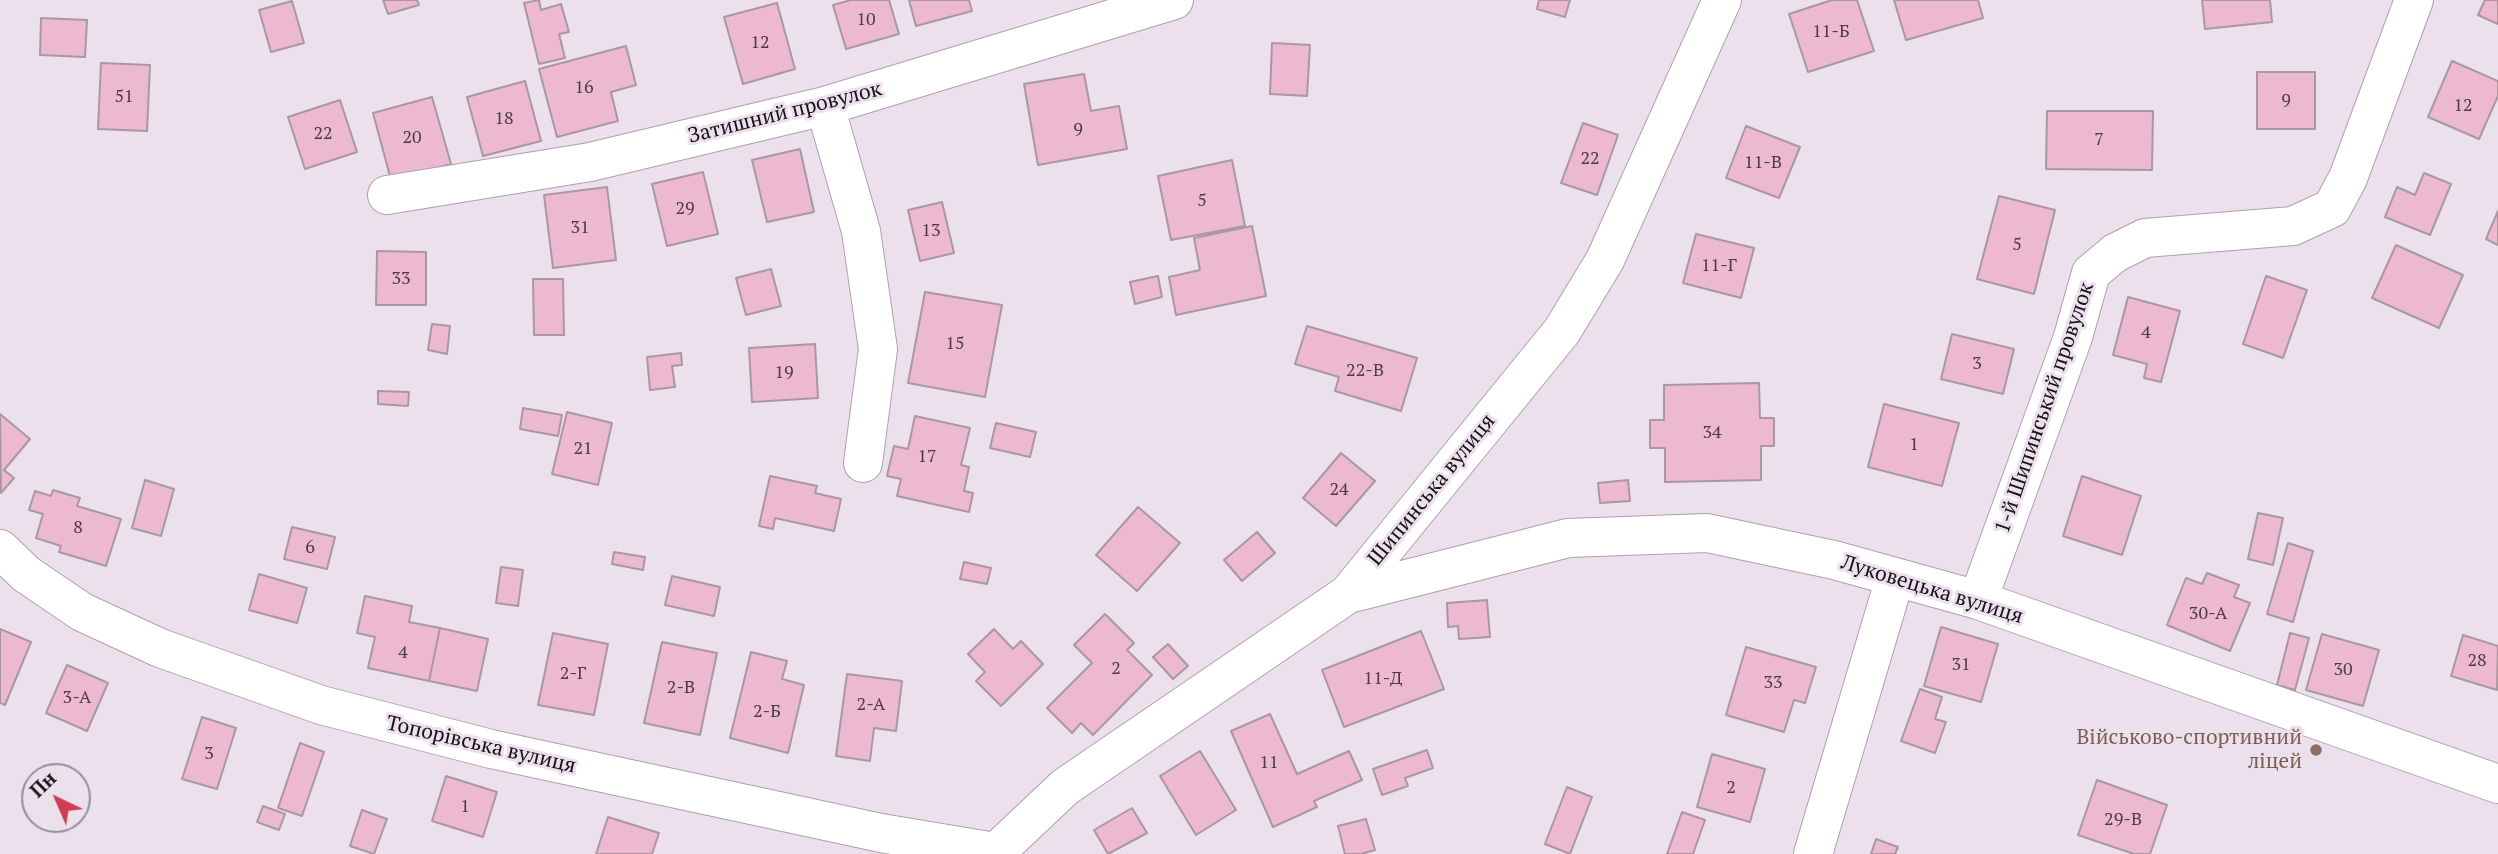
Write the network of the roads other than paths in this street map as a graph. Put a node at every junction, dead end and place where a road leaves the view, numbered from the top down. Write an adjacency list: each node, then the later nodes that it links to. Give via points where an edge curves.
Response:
1 (1174, 0): 4 (street, Затишний провулок)
2 (1722, 0): 9 (street, Шипинська вулиця, via 1605,260 1562,331)
3 (2414, 0): 10 (street, 1-й Шипинський провулок, via 2348,178 2332,208 2293,226 2146,238 2115,253 2091,272 2073,337)
4 (825, 106): 5 (street, Затишний провулок, via 590,162); 6 (street, via 861,231 878,349)
5 (387, 195)
6 (863, 463)
7 (0, 549): 12 (street, Топорівська вулиця, via 26,574 82,612 160,648 321,705 491,750)
8 (1895, 578): 9 (street, Луковецька вулиця, via 1707,533 1568,538); 10 (street, Луковецька вулиця); 13 (street)
9 (1348, 594): 12 (street, Шипинська вулиця, via 1065,787)
10 (1978, 600): 11 (street, Луковецька вулиця)
11 (2498, 784)
12 (994, 853)
13 (1813, 854)

